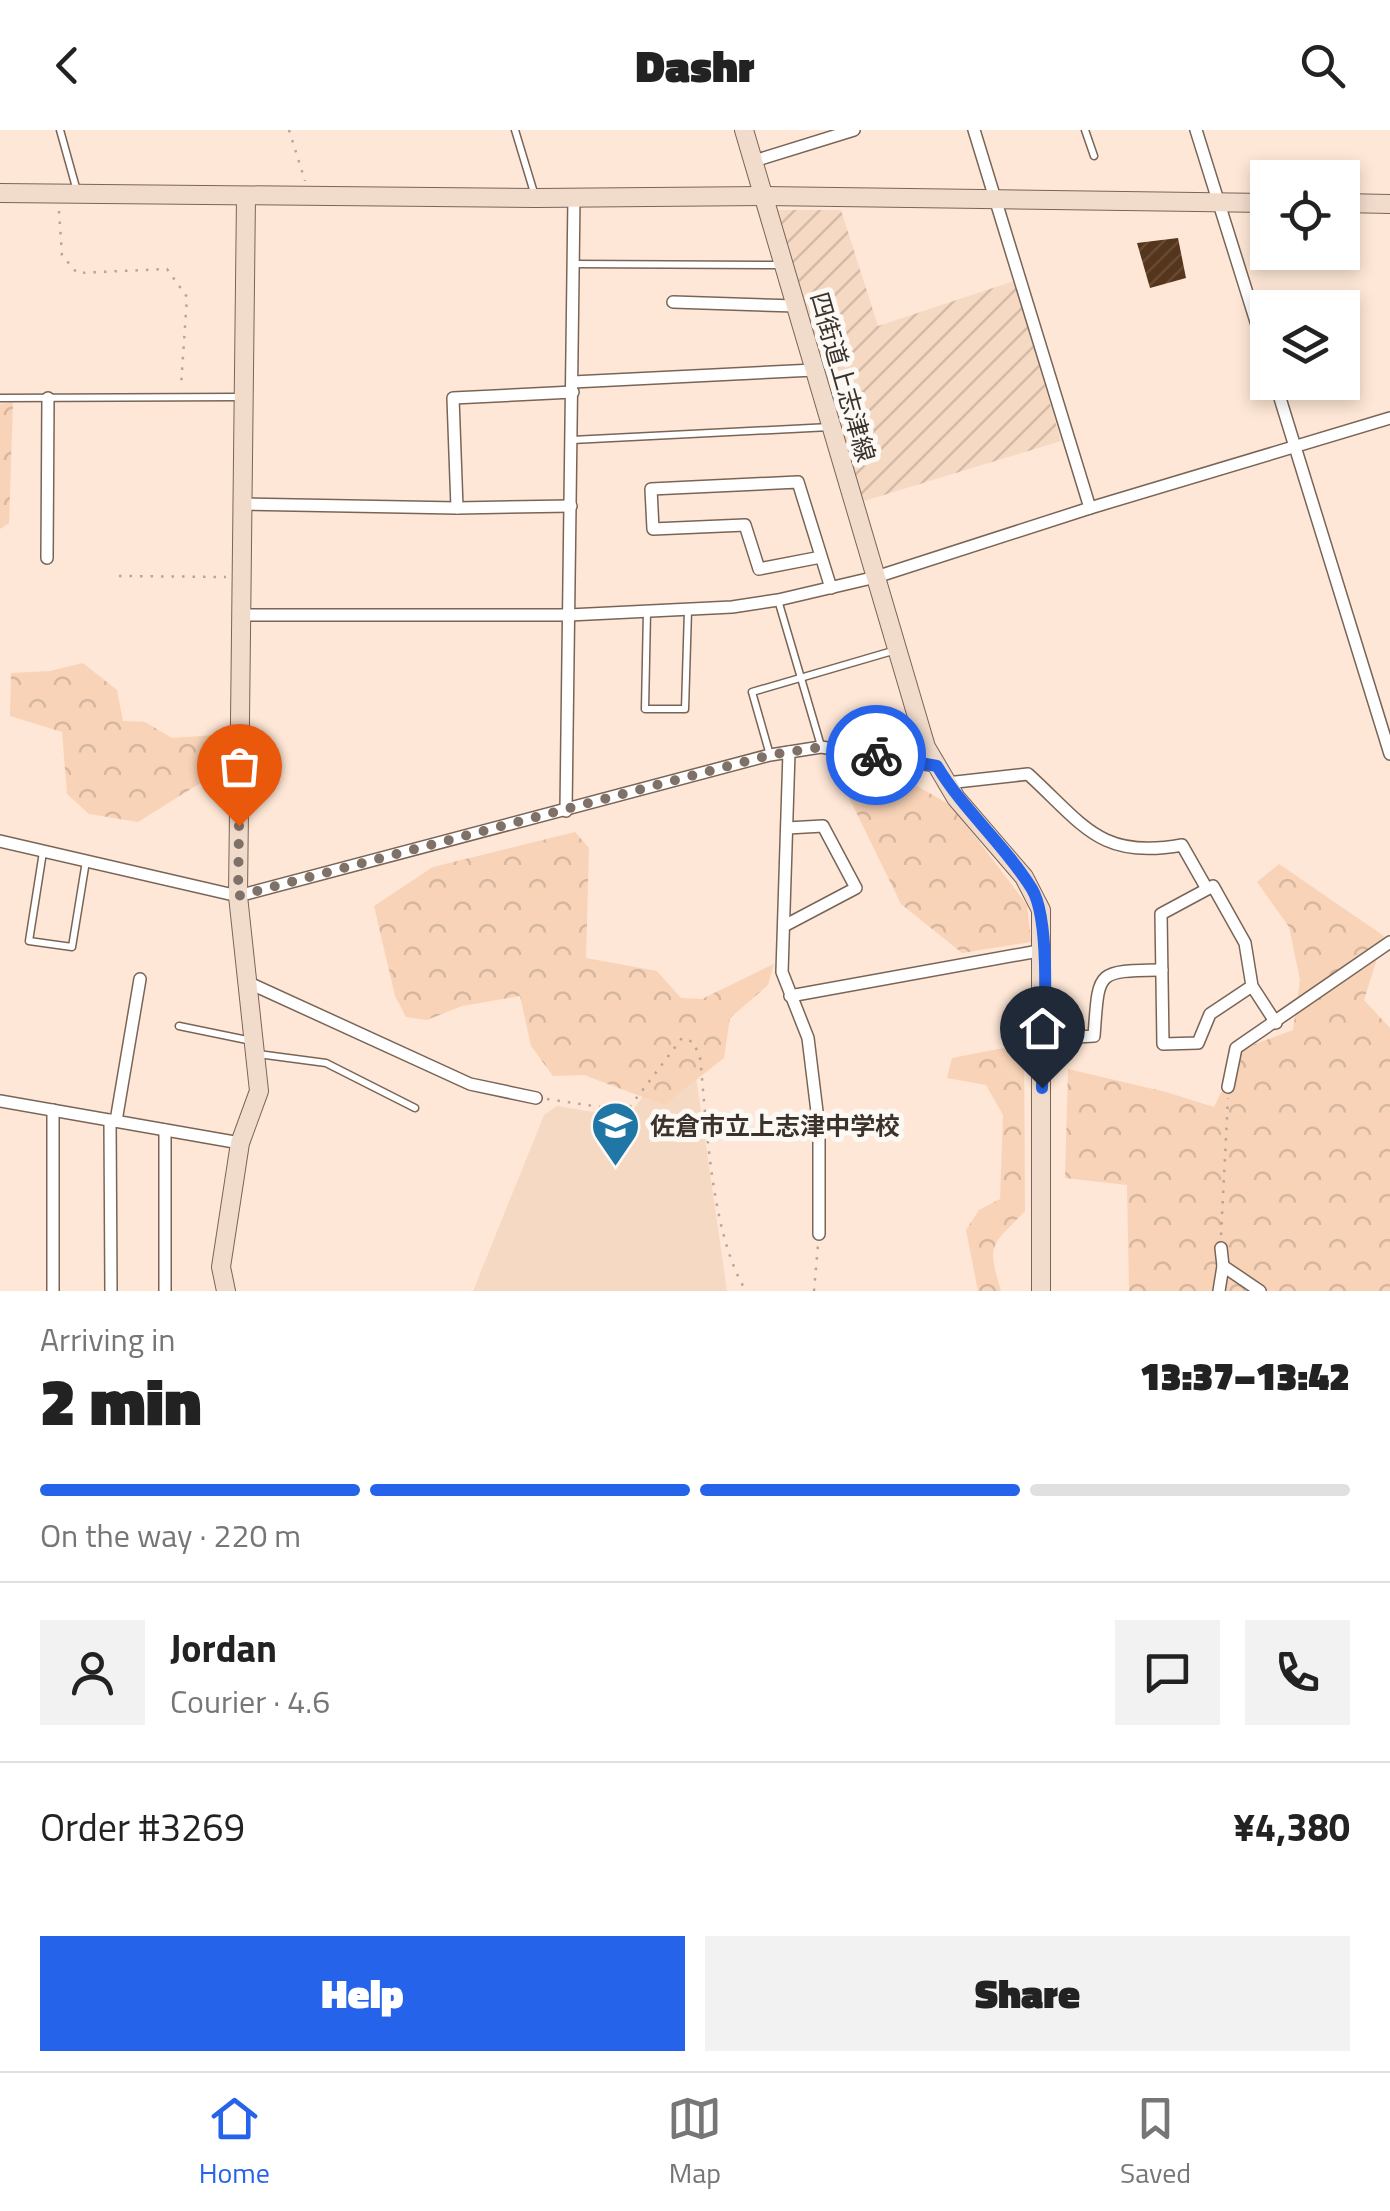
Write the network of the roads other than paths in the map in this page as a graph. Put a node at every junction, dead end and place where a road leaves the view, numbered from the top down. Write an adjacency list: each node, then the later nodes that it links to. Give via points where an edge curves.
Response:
1 (60, 130): 11 (lane)
2 (516, 130): 14 (lane)
3 (744, 130): 9 (main road, 四街道上志津線)
4 (854, 130): 9 (street)
5 (974, 130): 16 (street)
6 (1085, 130): 8 (lane)
7 (1196, 130): 17 (street)
8 (1094, 156)
9 (754, 161): 13 (main road, 四街道上志津線)
10 (0, 192): 11 (main road)
11 (78, 194): 12 (main road)
12 (246, 196): 14 (main road); 28 (main road)
13 (764, 196): 15 (main road); 16 (main road); 22 (main road, 四街道上志津線)
14 (536, 198): 15 (main road)
15 (574, 198): 21 (street)
16 (996, 199): 17 (main road); 39 (street)
17 (1219, 202): 18 (main road); 24 (street)
18 (1250, 202)
19 (1360, 203): 20 (main road)
20 (1390, 204)
21 (574, 264): 22 (lane); 27 (street)
22 (784, 265): 25 (main road, 四街道上志津線)
23 (674, 302): 25 (street)
24 (1250, 302)
25 (796, 306): 26 (main road, 四街道上志津線)
26 (814, 370): 27 (street); 33 (main road, 四街道上志津線)
27 (573, 386): 34 (street); 38 (street, via 453,398)
28 (242, 397): 30 (lane); 36 (main road)
29 (0, 398): 30 (lane)
30 (48, 398): 41 (street)
31 (1280, 400): 35 (street)
32 (1390, 418): 35 (street)
33 (831, 427): 34 (lane); 42 (main road, 四街道上志津線)
34 (572, 440): 37 (street)
35 (1295, 447): 39 (street); 53 (street)
36 (242, 504): 38 (street); 48 (main road)
37 (570, 506): 38 (street); 47 (street)
38 (457, 508)
39 (1090, 508): 42 (street)
40 (821, 556): 40 (street, via 798,482 651,489 652,529 745,525 759,568); 43 (street)
41 (47, 558)
42 (876, 577): 43 (street); 49 (main road, 四街道上志津線)
43 (831, 588): 44 (street)
44 (778, 600): 45 (street); 50 (lane)
45 (688, 609): 46 (street); 46 (lane, via 686,708 645,709)
46 (647, 611): 47 (street)
47 (569, 615): 48 (street); 57 (street)
48 (242, 616): 63 (main road)
49 (897, 650): 50 (lane); 55 (main road, 四街道上志津線)
50 (800, 676): 51 (lane); 54 (lane, via 752,692)
51 (822, 747): 52 (street); 55 (street)
52 (789, 752): 54 (street); 58 (street)
53 (1390, 754)
54 (770, 755): 57 (street)
55 (937, 766): 56 (main road, 四街道上志津線)
56 (947, 783): 62 (street, via 1028,774 1116,847 1182,845); 66 (main road, 四街道上志津線, via 1033,891 1042,910)
57 (566, 811): 63 (street)
58 (787, 828): 64 (street); 64 (street, via 823,826 856,888)
59 (0, 841): 60 (street)
60 (44, 851): 61 (street); 61 (lane, via 29,941 72,947)
61 (86, 861): 63 (street)
62 (1207, 889): 67 (street, via 1162,914); 70 (street, via 1213,886 1245,943)
63 (238, 896): 69 (main road)
64 (784, 926): 71 (street, via 782,972)
65 (1390, 942): 72 (street)
66 (1044, 950): 71 (street); 74 (main road, 四街道上志津線)
67 (1162, 970): 70 (street, via 1164,1044 1198,1042 1210,1014); 74 (street, via 1107,976 1098,985 1094,1036)
68 (140, 979): 81 (street)
69 (247, 982): 75 (main road); 77 (street, via 470,1084)
70 (1252, 986): 72 (street)
71 (790, 996): 84 (street, via 808,1038 819,1128)
72 (1276, 1023): 76 (street, via 1236,1048)
73 (179, 1026): 75 (lane)
74 (1043, 1038): 91 (main road, 四街道上志津線)
75 (254, 1048): 79 (lane, via 326,1063); 83 (main road, via 259,1091)
76 (1228, 1087)
77 (536, 1098)
78 (0, 1101): 80 (street)
79 (416, 1108)
80 (53, 1110): 81 (street); 87 (street)
81 (113, 1121): 82 (street); 88 (street)
82 (165, 1130): 83 (street); 89 (street)
83 (240, 1143): 90 (main road, via 221,1266)
84 (819, 1234)
85 (1221, 1248): 86 (street)
86 (1223, 1266): 92 (street); 93 (street)
87 (53, 1291)
88 (110, 1291)
89 (165, 1291)
90 (226, 1291)
91 (1042, 1291)
92 (1219, 1291)
93 (1260, 1291)

